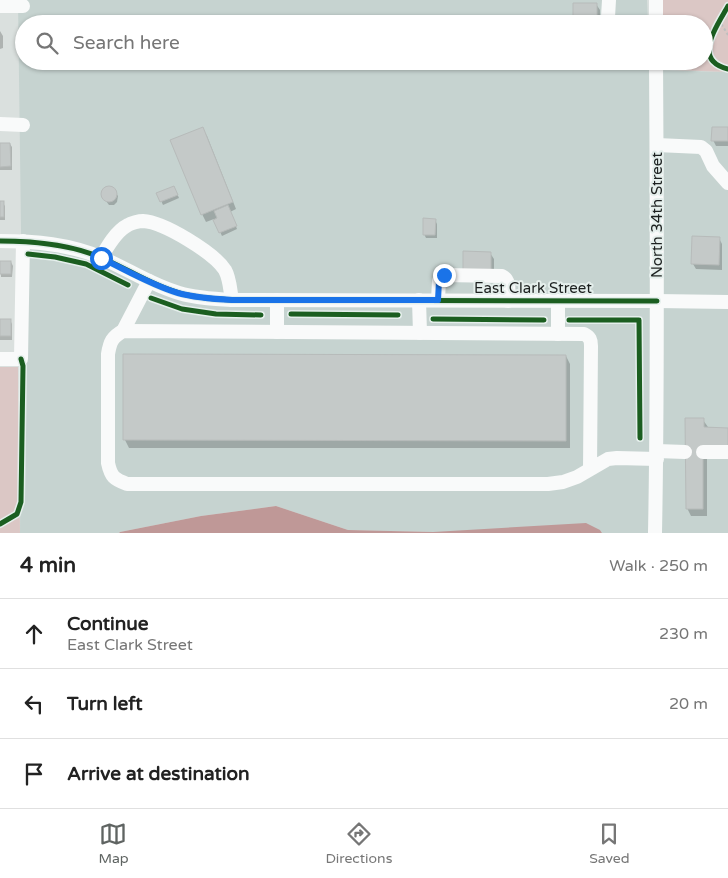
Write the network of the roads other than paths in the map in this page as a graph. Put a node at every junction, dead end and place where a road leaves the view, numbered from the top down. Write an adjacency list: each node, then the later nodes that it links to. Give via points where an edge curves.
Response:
1 (608, 0): 5 (street)
2 (656, 0): 6 (street)
3 (0, 6): 4 (street)
4 (23, 6)
5 (608, 15)
6 (656, 15)
7 (656, 70): 10 (street, North 34th Street)
8 (0, 124): 9 (street)
9 (23, 125)
10 (657, 145): 11 (street, via 701,147); 22 (street, North 34th Street)
11 (728, 183)
12 (0, 241): 13 (street, East Clark Street)
13 (23, 241): 14 (street, East Clark Street, via 58,245); 28 (street, via 21,359)
14 (101, 258): 15 (street, East Clark Street); 16 (street, via 111,240 127,225 142,221 163,226 217,260 226,272)
15 (149, 281): 16 (street, East Clark Street, via 180,294); 24 (street)
16 (232, 300): 17 (street, East Clark Street)
17 (277, 300): 18 (street, East Clark Street); 25 (street)
18 (419, 300): 19 (street, East Clark Street); 26 (street)
19 (438, 300): 20 (street, East Clark Street); 20 (street, via 439,281 444,275 502,276 508,283)
20 (508, 300): 21 (street, East Clark Street)
21 (558, 300): 22 (street, East Clark Street); 27 (street)
22 (657, 300): 23 (street, East Clark Street); 32 (street, North 34th Street)
23 (728, 302)
24 (123, 331): 25 (street); 33 (street, via 109,345 107,450 110,472 116,480 127,484 548,484 564,482)
25 (277, 332): 26 (street)
26 (420, 333): 27 (street)
27 (558, 334): 33 (street, via 584,334 591,340)
28 (0, 360)
29 (685, 452): 32 (street)
30 (703, 452): 31 (street)
31 (728, 452)
32 (657, 455): 33 (street, via 608,459); 34 (street, North 34th Street)
33 (590, 469)
34 (655, 533)

